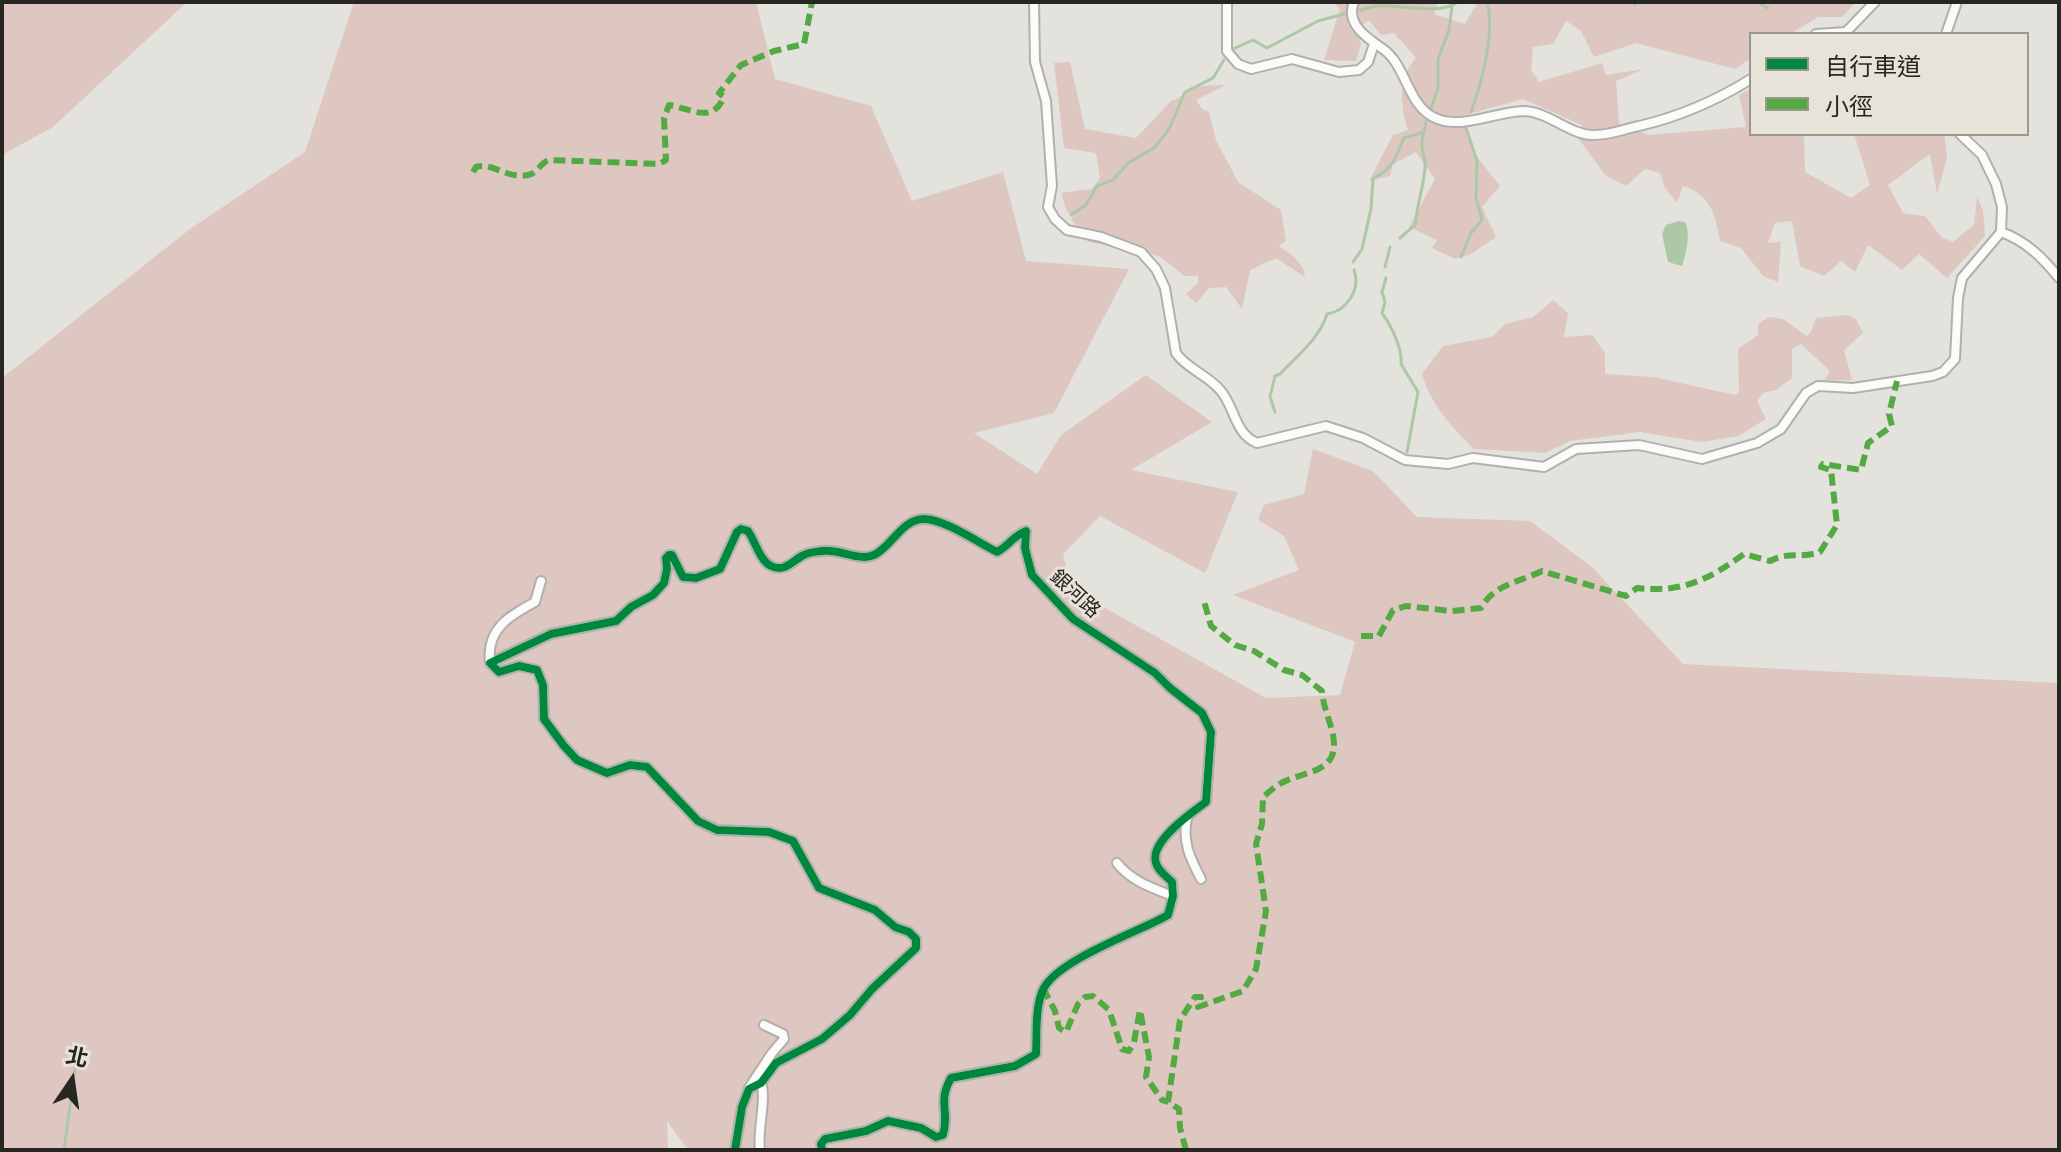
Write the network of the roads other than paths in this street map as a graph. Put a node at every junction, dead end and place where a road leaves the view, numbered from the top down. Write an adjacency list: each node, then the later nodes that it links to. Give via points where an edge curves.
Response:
1 (1034, 2): 11 (street, via 1035,62 1048,127 1048,207 1067,230 1141,252 1165,288 1176,353 1221,391 1237,425 1257,443 1326,426 1405,460 1448,464 1473,458 1544,467 1576,449 1613,445 1639,445 1702,459 1757,443 1781,429 1806,393 1818,386 1853,388 1943,372 1955,359 1962,278)
2 (1227, 2): 8 (street, via 1227,51 1251,69 1292,59 1339,72 1359,70)
3 (1354, 2): 8 (street, via 1357,27)
4 (1875, 2): 6 (street)
5 (1957, 2): 7 (street)
6 (1846, 32)
7 (1947, 32)
8 (1374, 44): 9 (street, via 1392,58 1425,112 1437,119 1461,122 1526,111 1592,135 1657,123)
9 (1749, 80)
10 (1962, 136): 11 (street, via 1982,155 1996,184)
11 (2001, 232): 12 (street, via 2025,244)
12 (2059, 278)
13 (541, 581): 14 (street, via 535,602 506,618 498,630)
14 (490, 663): 15 (street, 銀河路, via 551,634 616,621 664,583 669,555 683,577 720,569 741,529 748,531 763,560 784,568 814,552 835,549 861,558 875,554 913,520 943,524 997,552 1026,531 1032,575 1073,619 1155,673 1202,713 1211,732 1210,776 1206,802); 20 (street, via 499,672 519,666 537,670 544,719 577,760 607,773 630,765 647,767 698,821 717,830 769,832 793,841 819,888 875,910 916,939 916,948 850,1015 822,1039 776,1063)
15 (1187, 817): 17 (street, via 1183,835); 18 (street, 銀河路, via 1163,839 1154,857 1156,867 1172,882)
16 (1117, 863): 18 (street, via 1144,885)
17 (1201, 879)
18 (1173, 896): 24 (street, via 1168,915 1105,943 1043,988 1036,1054 1015,1066 951,1078 942,1093 947,1122 943,1135 888,1121 825,1139)
19 (764, 1025): 21 (street, via 784,1039)
20 (761, 1083): 21 (street); 23 (street)
21 (749, 1089): 22 (street)
22 (735, 1150)
23 (760, 1150)
24 (822, 1150)

